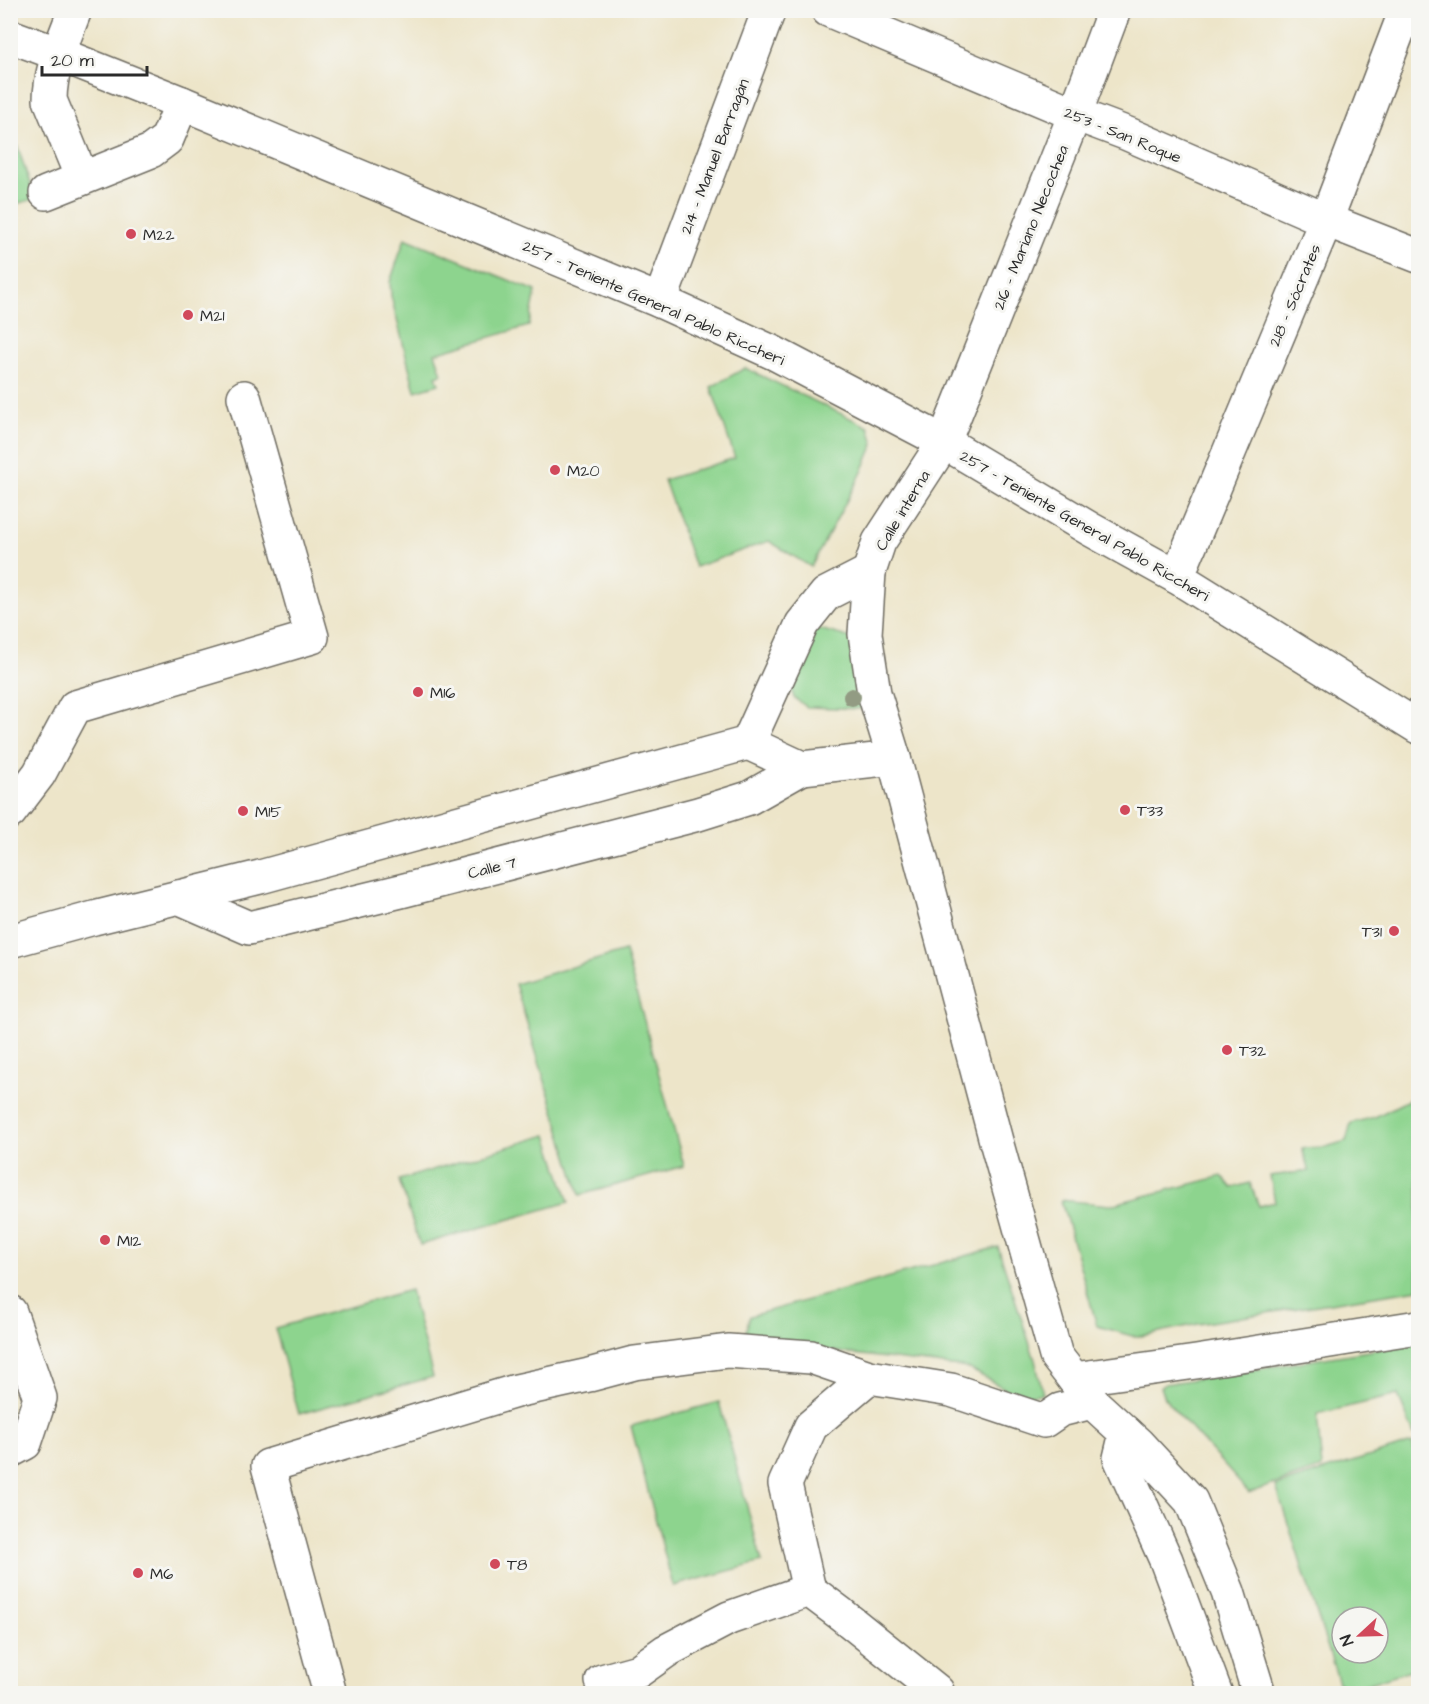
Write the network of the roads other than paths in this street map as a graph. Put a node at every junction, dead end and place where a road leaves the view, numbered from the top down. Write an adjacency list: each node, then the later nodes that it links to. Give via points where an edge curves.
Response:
1 (75, 10): 7 (street)
2 (769, 10): 14 (street, 214 - Manuel Barragán)
3 (828, 10): 9 (street, 253 - San Roque)
4 (1114, 10): 9 (street, 216 - Mariano Necochea)
5 (1406, 10): 12 (street, 218 - Sócrates)
6 (10, 36): 7 (street, 257 - Teniente General Pablo Riccheri)
7 (59, 54): 8 (street, 257 - Teniente General Pablo Riccheri); 10 (street, via 50,100)
8 (182, 103): 10 (street, via 167,139 151,151); 14 (street, 257 - Teniente General Pablo Riccheri)
9 (1075, 114): 12 (street, 253 - San Roque); 16 (street, 216 - Mariano Necochea)
10 (82, 178): 11 (street)
11 (46, 193)
12 (1326, 219): 13 (street, 253 - San Roque); 18 (street, 218 - Sócrates)
13 (1419, 256)
14 (660, 301): 16 (street, 257 - Teniente General Pablo Riccheri, via 774,353)
15 (244, 397): 23 (street, via 312,637 75,707 39,774)
16 (944, 442): 17 (street, Calle interna, via 879,542); 18 (street, 257 - Teniente General Pablo Riccheri)
17 (869, 572): 20 (street, via 826,594 802,624); 21 (street, Calle interna, via 866,634 874,693)
18 (1177, 577): 19 (street, 257 - Teniente General Pablo Riccheri)
19 (1419, 727)
20 (748, 743): 22 (street); 24 (street, via 260,878)
21 (894, 758): 22 (street, Calle 7); 29 (street, Calle interna, via 1056,1356)
22 (801, 768): 24 (street, Calle 7, via 749,798 698,814 249,928)
23 (10, 812)
24 (178, 897): 25 (street)
25 (10, 941)
26 (10, 1312): 31 (street, via 40,1398 25,1443)
27 (1419, 1327): 29 (street, via 1196,1362)
28 (869, 1377): 29 (street, via 951,1390 1044,1421); 32 (street, via 811,1426 785,1484); 34 (street, via 811,1357 728,1351 634,1363 516,1390 268,1466)
29 (1083, 1390): 30 (street, Calle interna)
30 (1126, 1433): 36 (street, via 1120,1458 1166,1560); 37 (street, Calle interna, via 1191,1501 1228,1592)
31 (10, 1451)
32 (809, 1590): 33 (street, via 729,1618 666,1651 638,1671); 35 (street)
33 (602, 1681)
34 (330, 1694)
35 (938, 1694)
36 (1216, 1694)
37 (1259, 1694)

